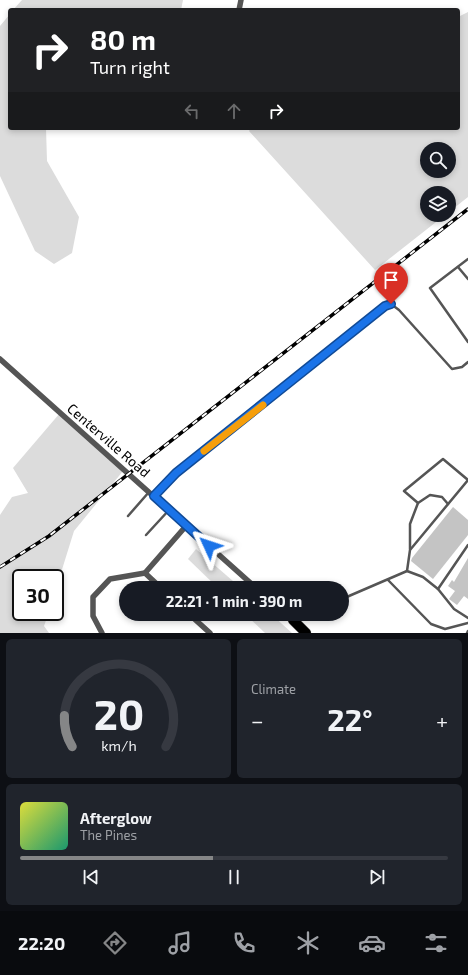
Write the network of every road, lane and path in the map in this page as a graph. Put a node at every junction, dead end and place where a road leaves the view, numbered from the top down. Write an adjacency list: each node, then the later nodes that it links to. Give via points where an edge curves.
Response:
1 (468, 259): 2 (lane)
2 (458, 266): 3 (lane); 4 (lane, via 430,288)
3 (468, 279)
4 (468, 342)
5 (0, 359): 8 (street, Centerville Road)
6 (468, 362): 9 (lane, via 462,367 452,369 399,310 391,304 385,306 176,473)
7 (468, 480): 10 (lane, via 443,460 404,491); 11 (lane)
8 (149, 492): 9 (street, Centerville Road); 13 (lane)
9 (154, 496): 12 (street, Centerville Road)
10 (418, 503): 11 (lane, via 430,495 442,497); 17 (lane, via 410,524)
11 (448, 504): 17 (lane)
12 (169, 510): 14 (street, Centerville Road); 15 (lane)
13 (128, 516)
14 (186, 526): 19 (street); 22 (street, Centerville Road)
15 (146, 536)
16 (468, 545): 23 (lane)
17 (410, 550): 18 (lane)
18 (407, 571): 20 (lane); 23 (lane, via 423,577)
19 (145, 573): 21 (street); 30 (street, via 110,579 93,597 93,616)
20 (388, 580): 24 (lane); 29 (lane, via 432,624 445,629)
21 (154, 581)
22 (248, 581)
23 (438, 588): 25 (lane, via 454,609)
24 (349, 597)
25 (468, 618)
26 (197, 621): 31 (street)
27 (293, 621): 32 (highway)
28 (295, 621): 33 (street)
29 (468, 623)
30 (102, 633)
31 (210, 633)
32 (306, 633)
33 (312, 633)

